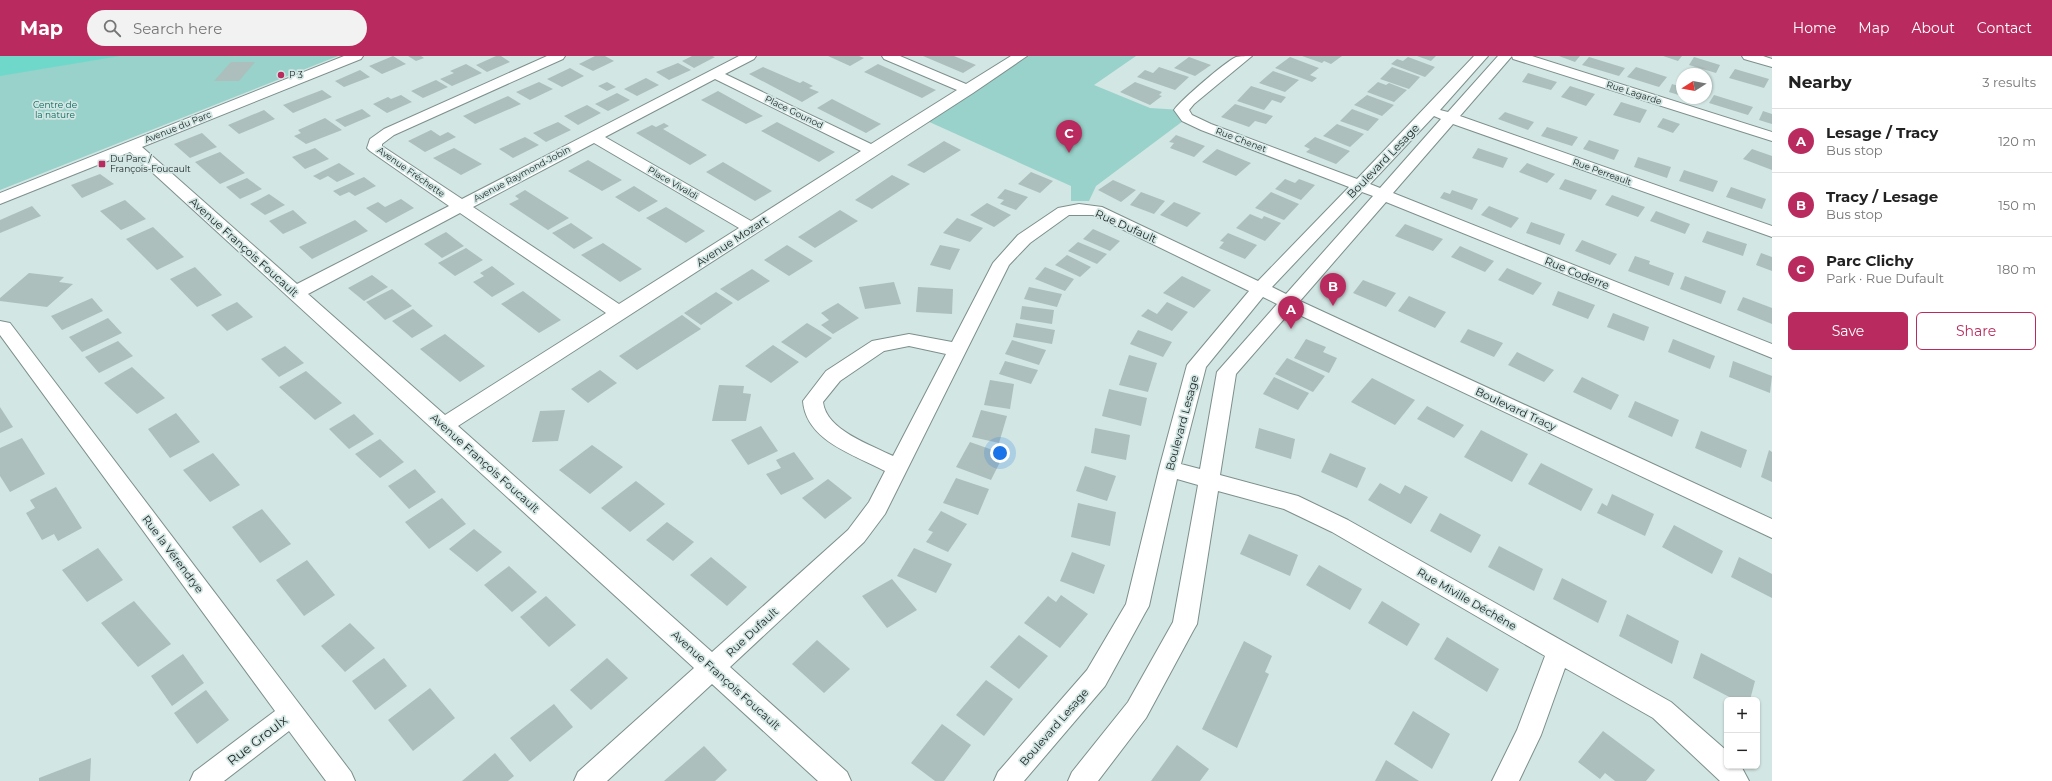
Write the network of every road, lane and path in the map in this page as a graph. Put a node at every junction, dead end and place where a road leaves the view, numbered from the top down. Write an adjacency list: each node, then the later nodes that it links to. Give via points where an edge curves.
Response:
1 (356, 56): 18 (street, Avenue du Parc)
2 (558, 56): 23 (street, Avenue Fréchette, via 389,132 374,142 375,148)
3 (749, 56): 12 (street, Avenue Raymond-Jobin)
4 (889, 56): 13 (street)
5 (1020, 56): 13 (street, Avenue Mozart)
6 (1245, 56): 20 (street, Rue Chenet, via 1189,101 1181,110 1187,118)
7 (1481, 56): 14 (street, Boulevard Lesage)
8 (1505, 56): 15 (street, Boulevard Lesage)
9 (1518, 56): 17 (street, Rue Lagarde)
10 (1749, 56): 11 (street)
11 (1772, 63)
12 (715, 74): 16 (street, Avenue Raymond-Jobin); 19 (street, Place Gounod)
13 (968, 90): 19 (street, Avenue Mozart)
14 (1431, 111): 15 (street, Rue Perreault); 20 (street, Boulevard Lesage)
15 (1451, 118): 21 (street, Boulevard Lesage); 25 (street, Rue Perreault)
16 (594, 137): 23 (street, Avenue Raymond-Jobin); 24 (street, Place Vivaldi)
17 (1772, 137)
18 (132, 146): 22 (street, Avenue du Parc); 27 (street, Avenue François Foucault)
19 (873, 151): 24 (street, Avenue Mozart)
20 (1359, 186): 21 (street, Rue Chenet); 26 (street, Boulevard Lesage)
21 (1382, 195): 28 (street, Boulevard Lesage); 32 (street, Rue Coderre)
22 (0, 199)
23 (460, 207): 27 (street, Avenue Raymond-Jobin); 29 (street, Avenue Fréchette)
24 (752, 228): 29 (street, Avenue Mozart)
25 (1772, 232)
26 (1260, 289): 28 (street, Boulevard Tracy); 31 (street, Rue Dufault, via 1096,210 1064,211 1024,239 1002,263); 35 (street, Boulevard Lesage, via 1197,365)
27 (295, 292): 33 (street, Avenue François Foucault)
28 (1289, 303): 36 (street, Boulevard Lesage, via 1227,372); 37 (street, Boulevard Tracy)
29 (619, 313): 33 (street, Avenue Mozart)
30 (2, 327): 40 (street, Rue la Vérendrye)
31 (959, 350): 34 (street, Rue Dufault); 34 (street, via 909,340 879,346 833,376 813,401 814,412 830,433)
32 (1772, 351)
33 (443, 426): 39 (street, Avenue François Foucault)
34 (898, 468): 39 (street, Rue Dufault, via 877,508 856,536)
35 (1169, 469): 36 (street, Rue Miville Déchêne); 45 (street, Boulevard Lesage, via 1137,606 1096,678)
36 (1209, 479): 38 (street, Rue Miville Déchêne, via 1290,502 1340,526); 46 (street, Boulevard Lesage, via 1185,624 1137,710)
37 (1772, 528)
38 (1559, 652): 47 (street, via 1528,735); 48 (street, Rue Miville Déchêne, via 1662,710 1727,769)
39 (712, 668): 43 (street, Rue Dufault); 44 (street, Avenue François Foucault)
40 (292, 713): 41 (street, Rue Groulx); 42 (street, Rue la Vérendrye)
41 (203, 781)
42 (342, 781)
43 (587, 781)
44 (838, 781)
45 (1007, 781)
46 (1081, 781)
47 (1505, 781)
48 (1736, 781)

